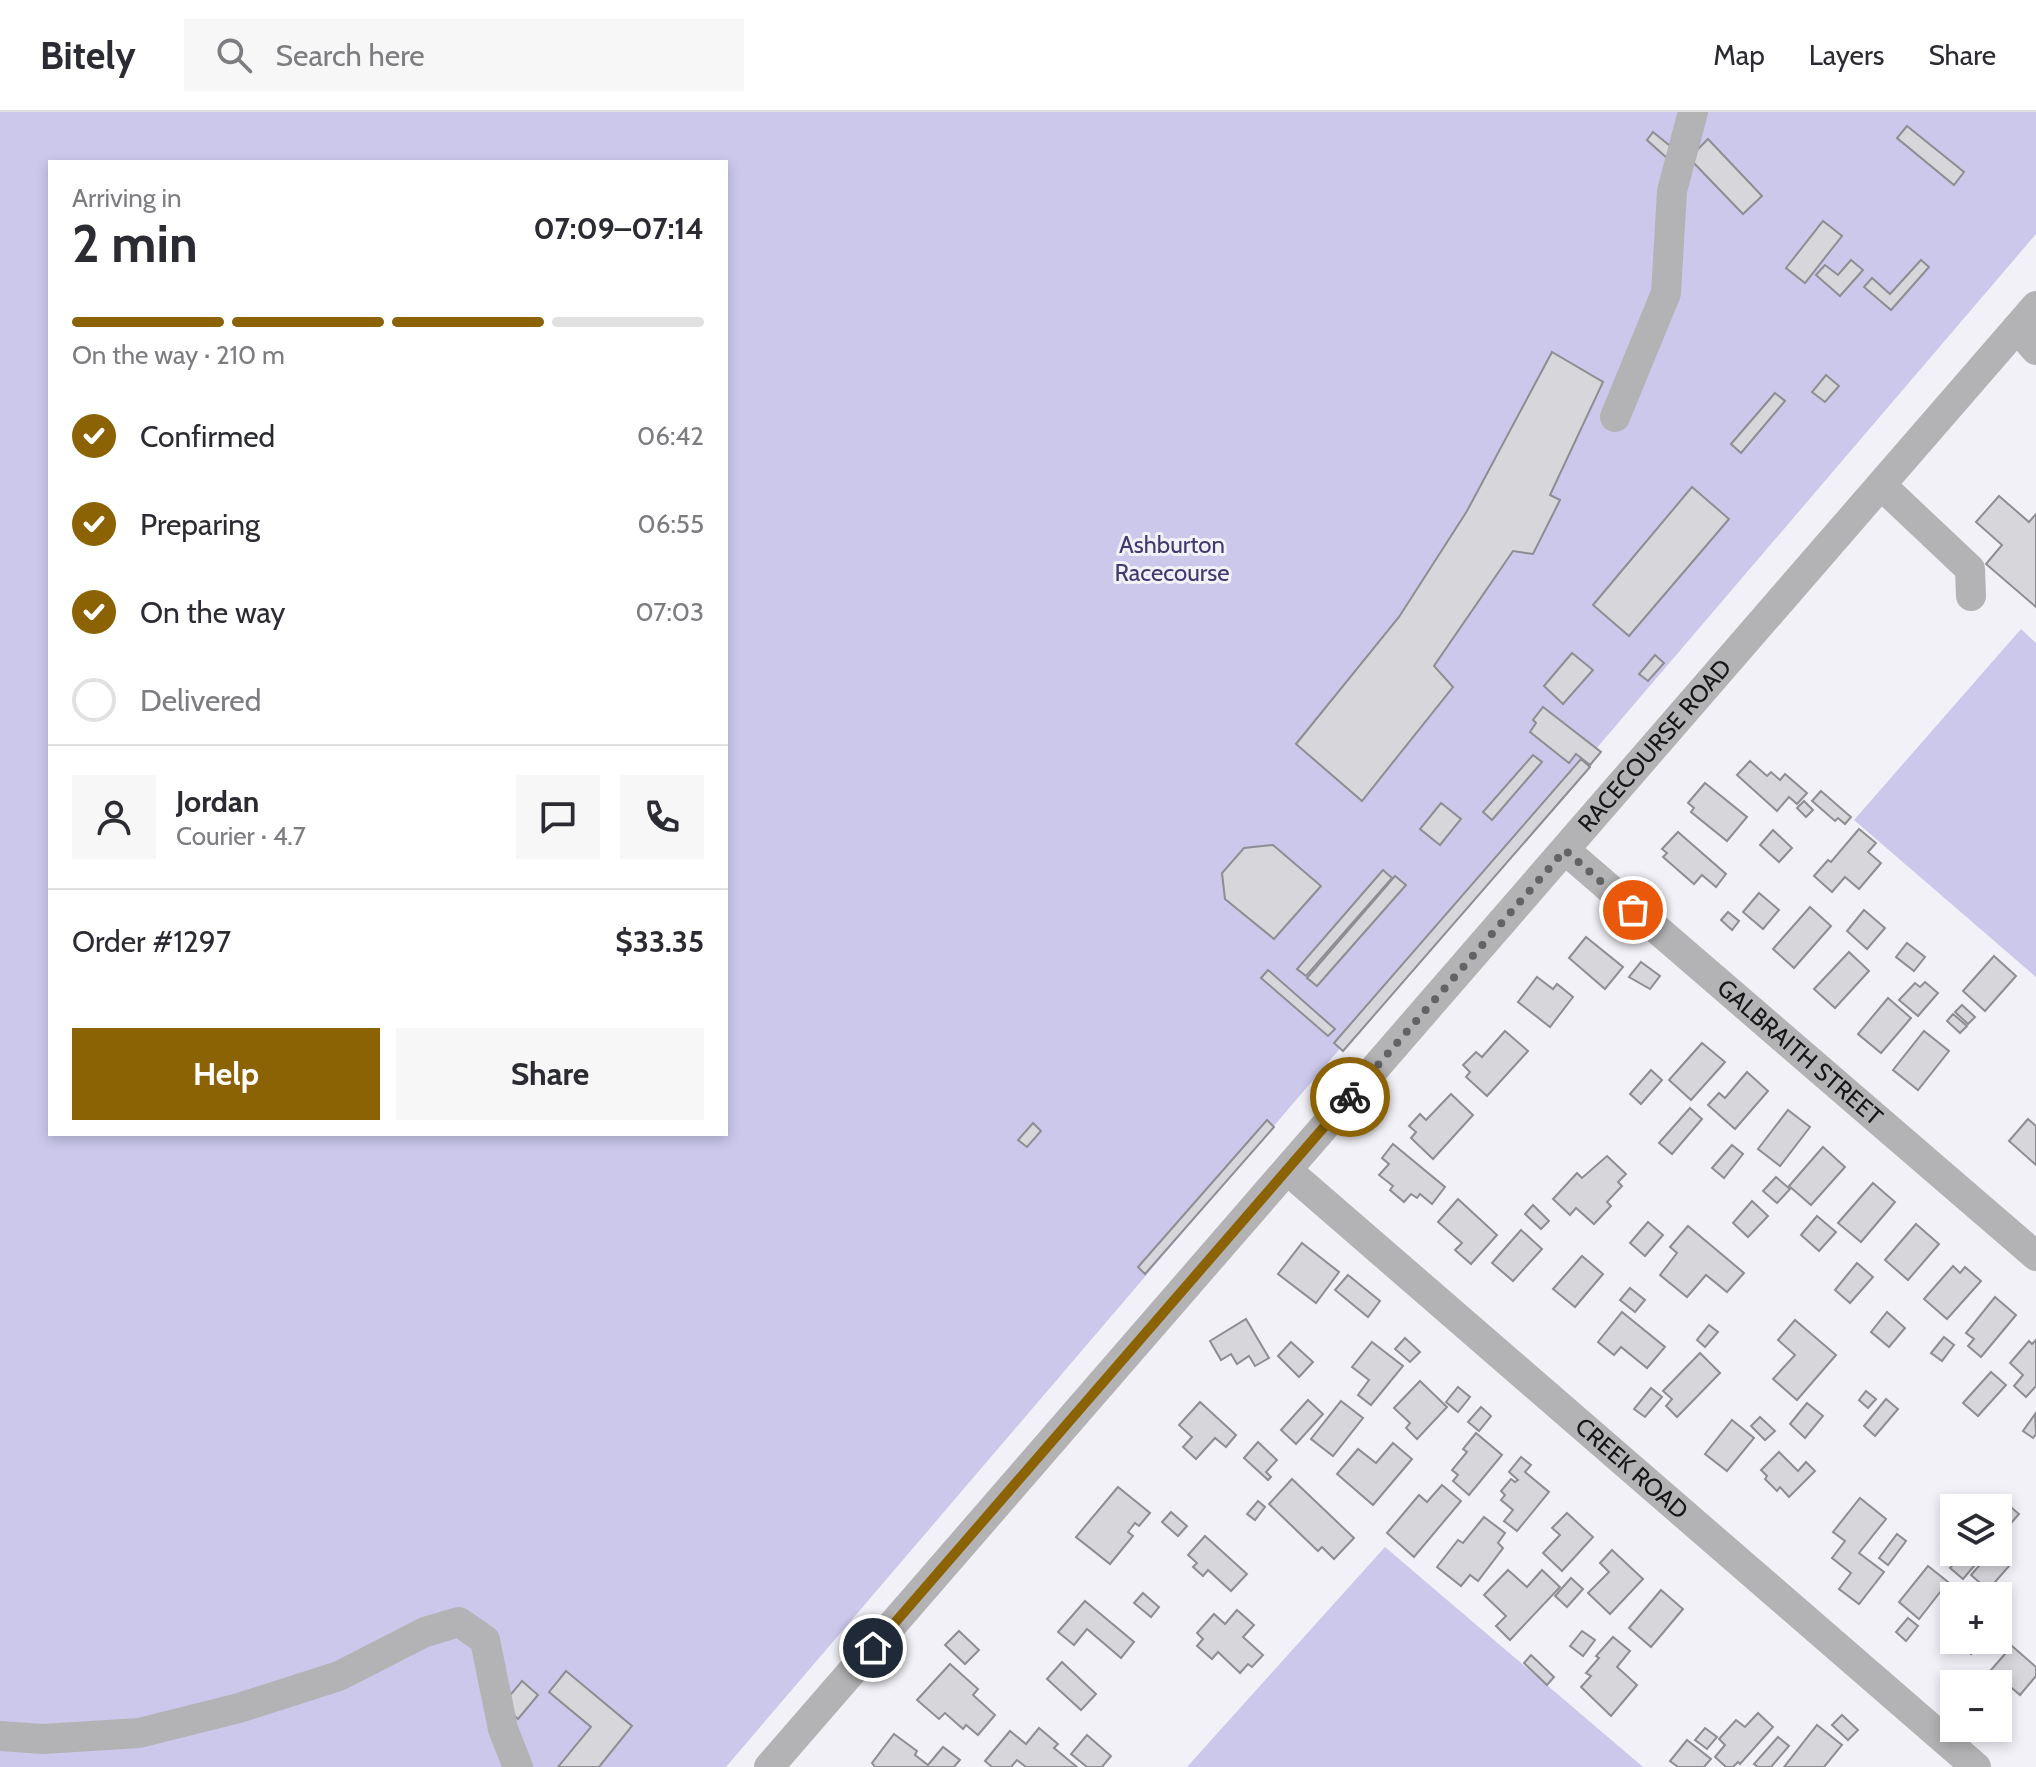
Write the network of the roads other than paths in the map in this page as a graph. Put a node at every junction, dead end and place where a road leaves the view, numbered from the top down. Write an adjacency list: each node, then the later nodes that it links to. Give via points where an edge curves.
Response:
1 (1693, 112): 3 (street, via 1672,191 1666,293)
2 (2030, 328): 4 (street, RACECOURSE ROAD)
3 (1615, 417)
4 (1881, 485): 5 (street, via 1970,569); 6 (street, RACECOURSE ROAD)
5 (1971, 596)
6 (1565, 850): 7 (street, RACECOURSE ROAD); 8 (street, GALBRAITH STREET)
7 (1287, 1170): 11 (street, RACECOURSE ROAD); 12 (street, CREEK ROAD)
8 (2036, 1256)
9 (0, 1736): 10 (street, via 139,1733 339,1676 425,1632 459,1622 485,1640 503,1729)
10 (518, 1767)
11 (769, 1767)
12 (1976, 1767)

